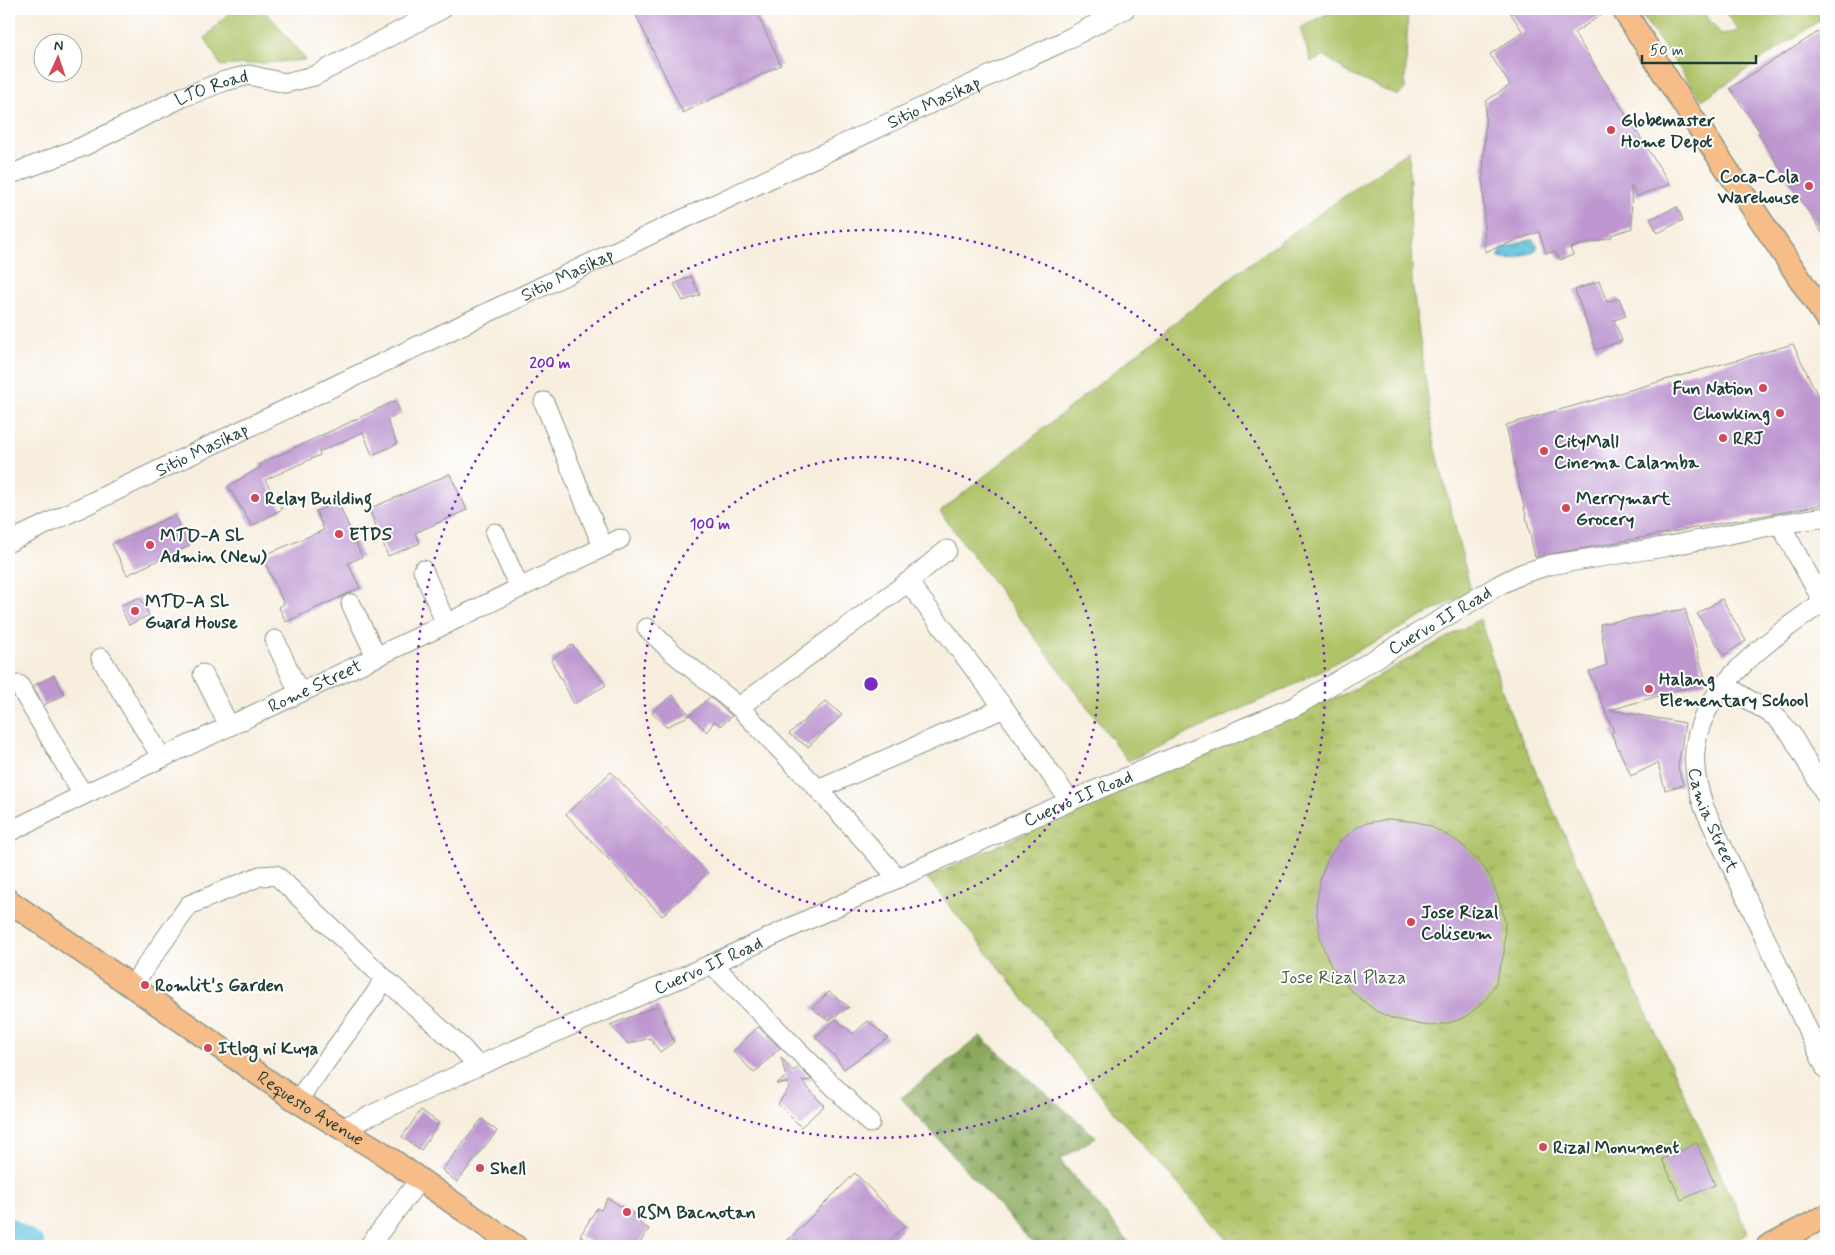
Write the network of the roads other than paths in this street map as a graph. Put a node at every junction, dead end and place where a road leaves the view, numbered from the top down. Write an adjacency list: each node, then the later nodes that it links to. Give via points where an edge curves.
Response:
1 (442, 9): 4 (street, LTO Road, via 314,76 285,83 249,74 225,81 183,97 82,147)
2 (1125, 9): 11 (street, Sitio Masikap, via 1062,42 660,230)
3 (1623, 9): 5 (main road)
4 (9, 175)
5 (1826, 318)
6 (544, 402): 12 (street)
7 (1826, 517): 8 (street, Cuervo II Road)
8 (1780, 524): 18 (street); 35 (street, Cuervo II Road, via 1549,566 1521,574 1294,707)
9 (495, 533): 16 (street)
10 (620, 539): 12 (street, Rome Street)
11 (9, 542)
12 (602, 547): 16 (street, Rome Street)
13 (947, 550): 15 (street)
14 (423, 570): 19 (street)
15 (908, 582): 28 (street); 29 (street)
16 (519, 587): 19 (street, Rome Street)
17 (351, 604): 22 (street)
18 (1825, 605): 26 (street, Camia Street, via 1764,645 1741,665)
19 (446, 624): 22 (street, Rome Street)
20 (647, 628): 28 (street)
21 (275, 640): 27 (street)
22 (376, 656): 27 (street, Rome Street)
23 (101, 658): 31 (street)
24 (203, 674): 30 (street)
25 (20, 685): 33 (street)
26 (1725, 685): 34 (street, via 1776,717 1791,734); 43 (street, Camia Street, via 1701,724 1696,742 1694,765 1697,787)
27 (299, 693): 30 (street, Rome Street)
28 (739, 708): 32 (street)
29 (1004, 708): 32 (street); 35 (street)
30 (230, 726): 31 (street, Rome Street)
31 (162, 758): 33 (street, Rome Street)
32 (818, 789): 37 (street)
33 (83, 795): 36 (street, Rome Street)
34 (1826, 795)
35 (1070, 801): 37 (street, Cuervo II Road)
36 (9, 832)
37 (898, 878): 39 (street, Cuervo II Road)
38 (9, 901): 41 (main road, Requesto Avenue)
39 (712, 964): 42 (street, Cuervo II Road); 45 (street)
40 (384, 978): 41 (street, via 276,876 260,876 189,905); 42 (street); 44 (street)
41 (132, 986): 44 (main road, Requesto Avenue)
42 (478, 1066): 46 (street, Cuervo II Road)
43 (1826, 1069)
44 (297, 1101): 46 (main road, Requesto Avenue)
45 (870, 1123)
46 (341, 1129): 47 (main road, Requesto Avenue)
47 (420, 1179): 49 (street); 50 (main road, Requesto Avenue)
48 (1826, 1216): 51 (main road)
49 (369, 1246)
50 (515, 1246)
51 (1768, 1246)

